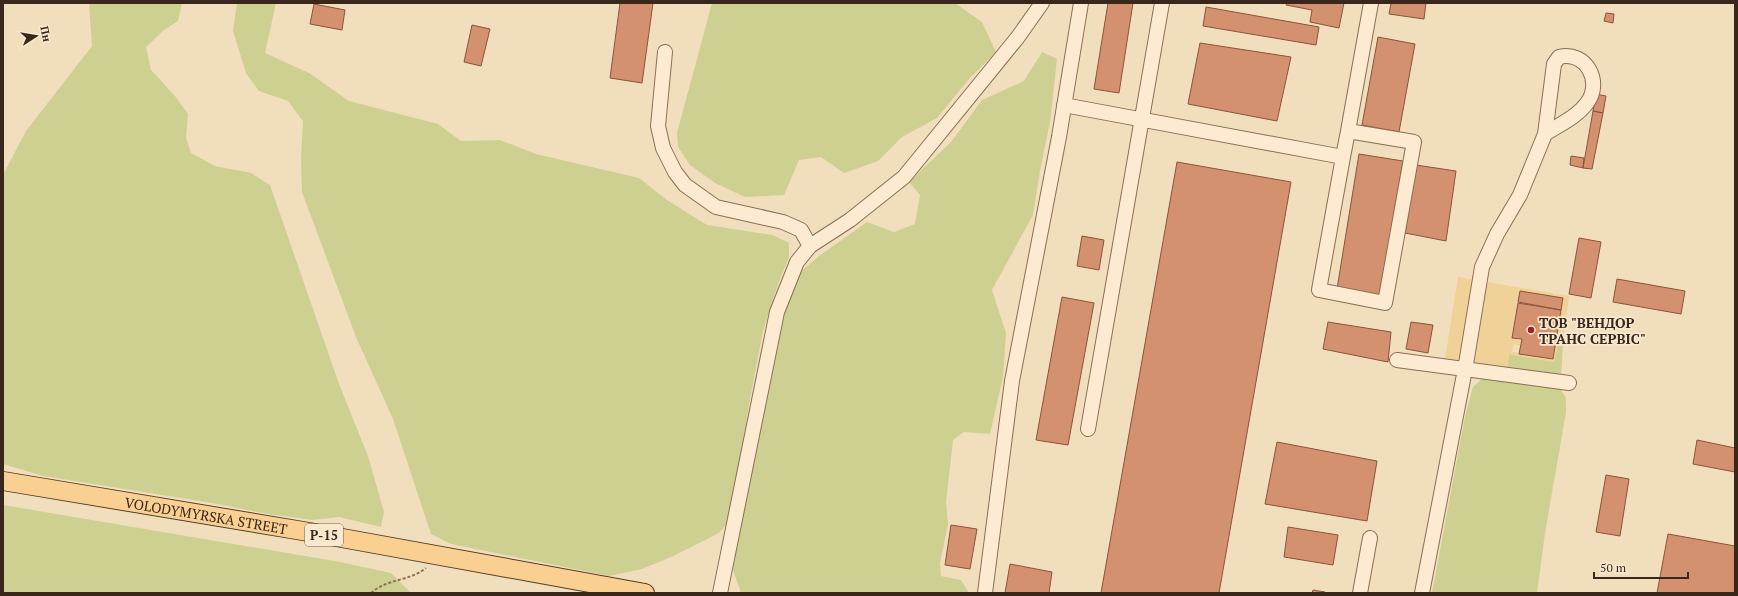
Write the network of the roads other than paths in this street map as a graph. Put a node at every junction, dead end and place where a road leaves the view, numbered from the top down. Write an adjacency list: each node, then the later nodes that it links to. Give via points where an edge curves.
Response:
1 (1042, 3): 11 (street, via 1018,37 904,177 850,220)
2 (1081, 3): 6 (street)
3 (1162, 3): 7 (street)
4 (1371, 3): 8 (street)
5 (665, 52): 11 (street, via 658,126 663,148 675,172 685,185 716,207 783,222 801,230)
6 (1064, 105): 7 (street); 20 (street, via 1012,381)
7 (1141, 119): 10 (street); 15 (street)
8 (1348, 131): 10 (street); 10 (street, via 1414,142 1385,303 1319,290)
9 (1546, 134): 9 (street, via 1554,64 1559,57 1574,57 1587,64 1591,72 1593,85 1590,99 1582,108); 13 (street, via 1520,195 1497,234 1482,267)
10 (1343, 157)
11 (810, 246): 19 (street, via 797,262 777,312)
12 (1397, 360): 13 (street)
13 (1464, 369): 14 (street); 22 (street)
14 (1569, 383)
15 (1088, 429)
16 (3, 481): 18 (main road, VOLODYMYRSKA STREET / Р-15, via 309,532)
17 (1370, 538): 21 (street)
18 (645, 593)
19 (720, 593)
20 (985, 593)
21 (1360, 593)
22 (1422, 593)

